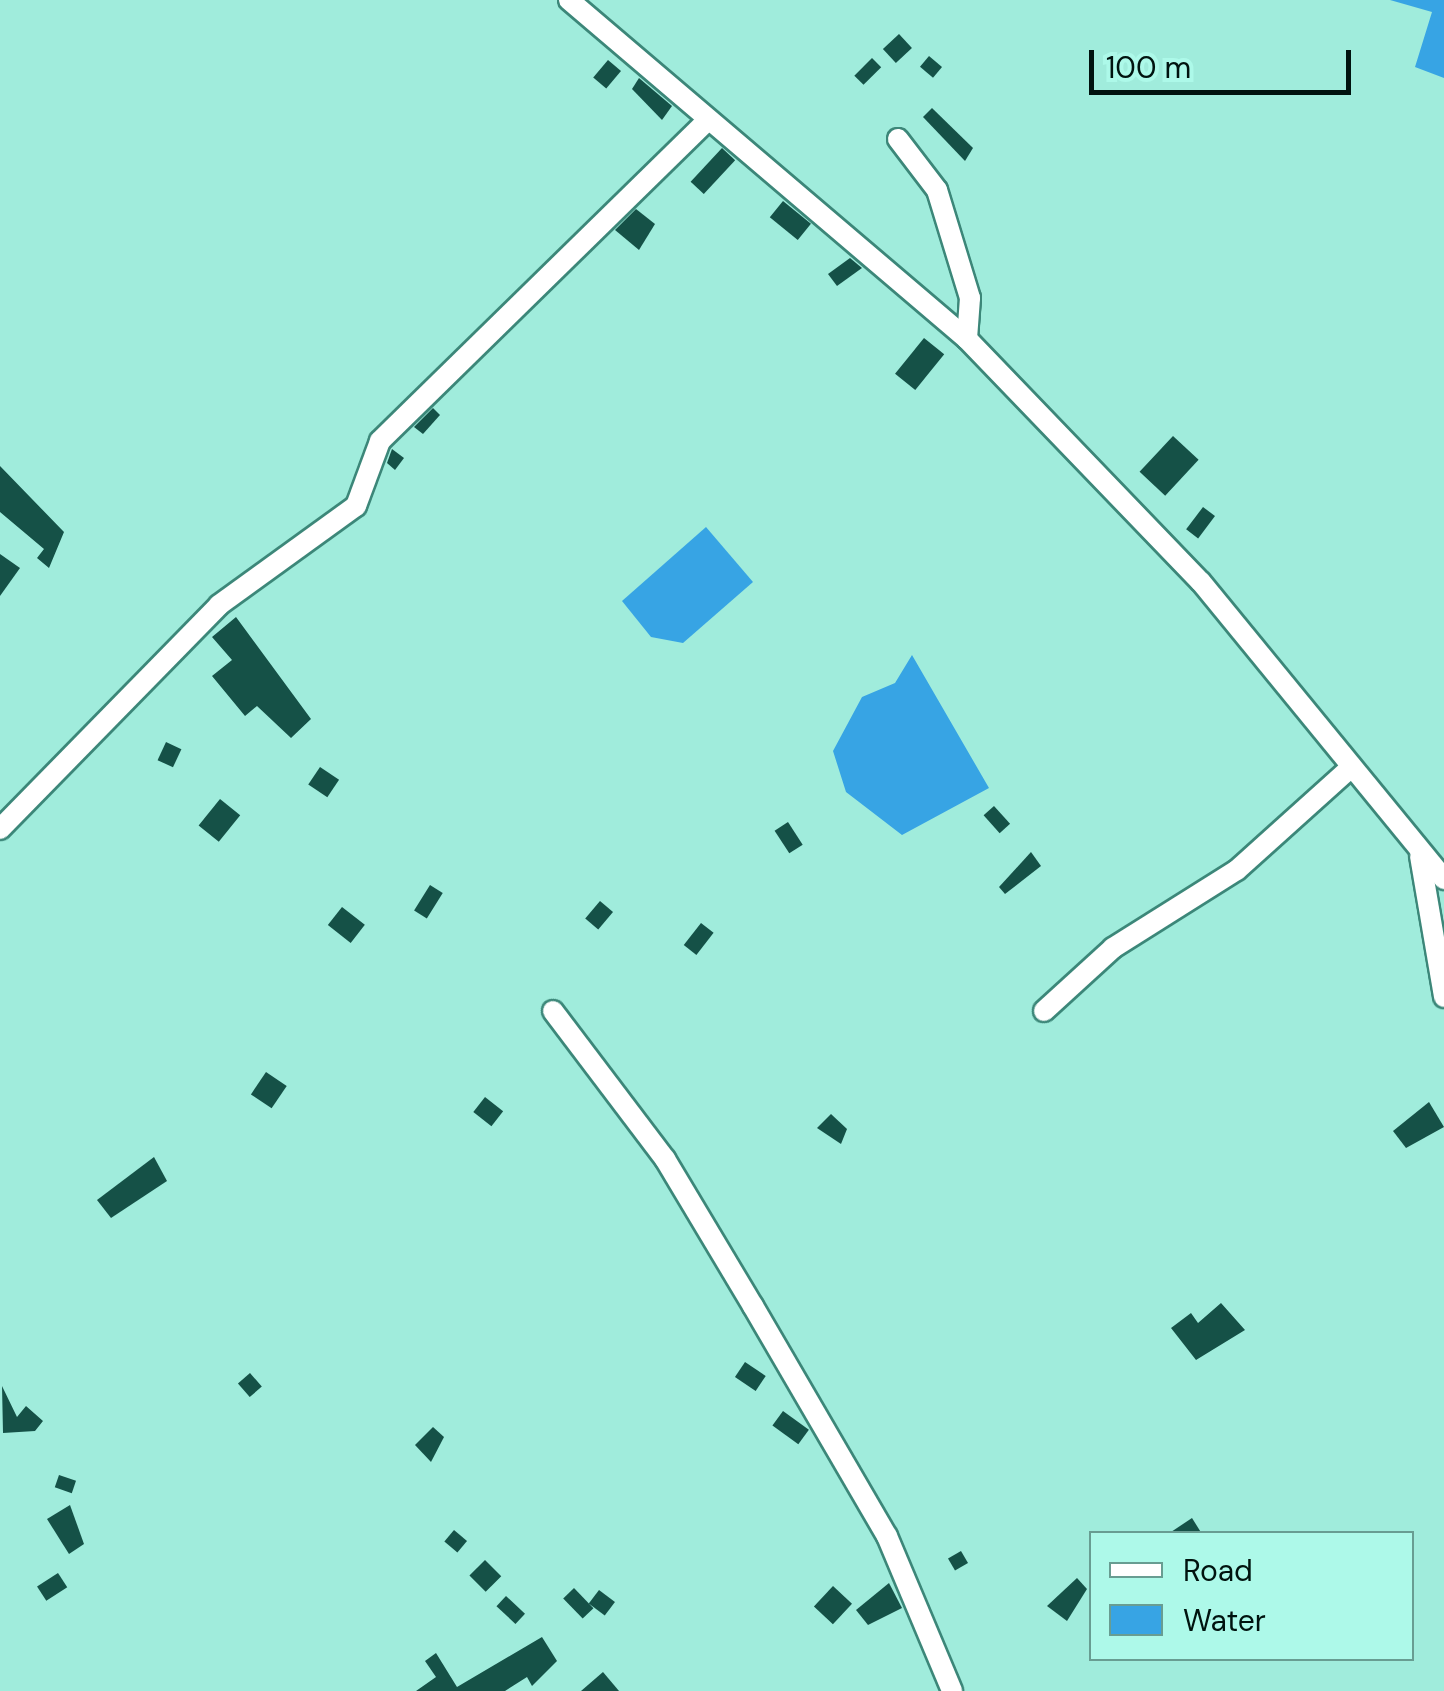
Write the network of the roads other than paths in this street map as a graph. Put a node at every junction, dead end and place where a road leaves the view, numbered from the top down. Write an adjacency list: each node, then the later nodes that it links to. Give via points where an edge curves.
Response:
1 (569, 0): 2 (street)
2 (707, 121): 4 (street, via 806,194); 6 (street, via 380,440 356,506 219,606)
3 (898, 139): 4 (street, via 937,190 970,298)
4 (966, 339): 5 (street, via 1201,582)
5 (1348, 770): 7 (street); 11 (street, via 1237,870 1113,948)
6 (0, 829)
7 (1420, 855): 8 (street); 9 (street)
8 (1444, 879)
9 (1444, 997)
10 (553, 1012): 12 (street, via 665,1160 753,1306 887,1536)
11 (1044, 1012)
12 (952, 1691)

